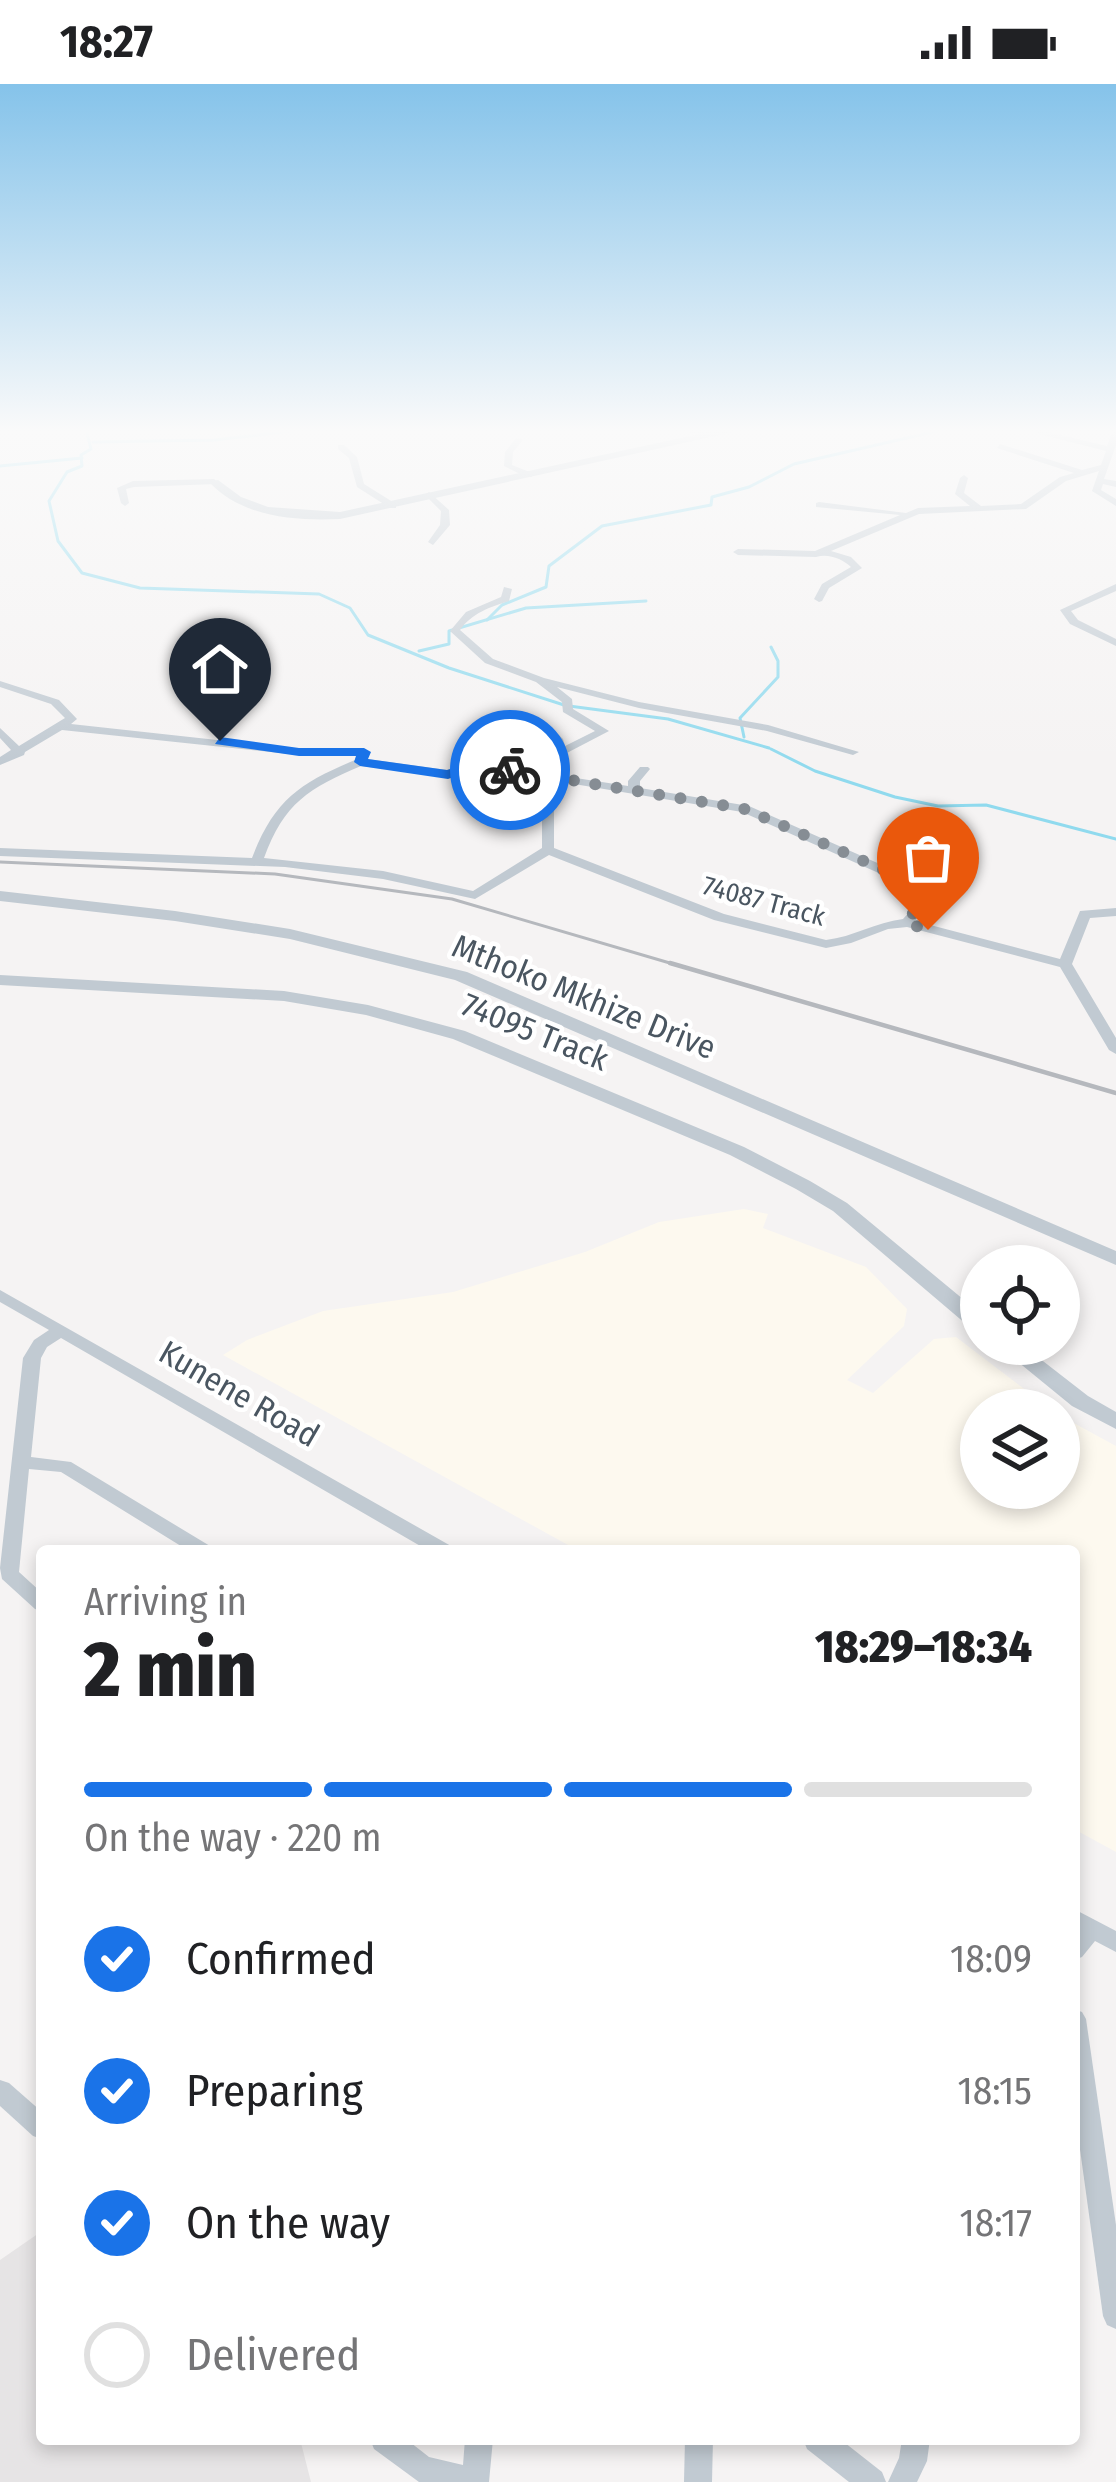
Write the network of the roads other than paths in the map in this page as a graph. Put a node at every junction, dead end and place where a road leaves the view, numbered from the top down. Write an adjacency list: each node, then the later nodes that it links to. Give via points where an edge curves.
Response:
1 (848, 541): 3 (street)
2 (738, 552): 3 (street)
3 (824, 552): 6 (street, via 856,568 825,586)
4 (1116, 587): 7 (street, via 1065,610)
5 (507, 589): 8 (street, via 506,599 482,606 455,631 489,661)
6 (819, 599)
7 (1116, 643)
8 (540, 680): 15 (street); 16 (street, via 568,701 567,710 603,731)
9 (1, 685): 11 (street, via 68,711 73,718)
10 (543, 726): 16 (street, via 559,741)
11 (64, 727): 17 (street); 19 (street, via 364,752)
12 (0, 730): 17 (street)
13 (479, 741): 20 (street, via 489,756)
14 (537, 748): 16 (street)
15 (853, 752)
16 (559, 753): 22 (street, via 547,771)
17 (20, 754): 18 (street)
18 (0, 762)
19 (360, 762): 20 (street, via 448,775); 26 (street, via 294,795 272,820)
20 (483, 766): 22 (street)
21 (644, 769): 23 (street)
22 (552, 777): 23 (street); 24 (street, via 544,812)
23 (634, 790): 29 (street, via 745,809 875,865 919,897)
24 (548, 850): 26 (street, via 475,895); 29 (street, 74087 Track, via 817,944)
25 (0, 852): 26 (street)
26 (257, 861)
27 (0, 896): 33 (street, Mthoko Mkhize Drive, via 256,925 461,976)
28 (1116, 913): 30 (street, via 1085,914)
29 (907, 923): 30 (street)
30 (1065, 964): 32 (street)
31 (0, 980): 35 (street, 74095 Track, via 284,996 459,1035 803,1184)
32 (1116, 1050)
33 (1116, 1259)
34 (0, 1295): 36 (street, Kunene Road)
35 (960, 1307)
36 (61, 1330): 39 (street, via 32,1358); 41 (street, Kunene Road)
37 (1033, 1365): 38 (street)
38 (1116, 1422)
39 (20, 1462): 40 (street, via 65,1466); 42 (street, via 9,1574)
40 (193, 1545)
41 (434, 1545)
42 (36, 1599)
43 (1083, 1923): 44 (street)
44 (1116, 1942)
45 (1080, 2061): 48 (street)
46 (0, 2091): 47 (street)
47 (36, 2123)
48 (1116, 2316)
49 (392, 2445): 54 (street, via 422,2469)
50 (479, 2445): 54 (street)
51 (699, 2445): 55 (street)
52 (825, 2445): 56 (street)
53 (915, 2445): 57 (street)
54 (476, 2482)
55 (698, 2482)
56 (872, 2482)
57 (902, 2482)

